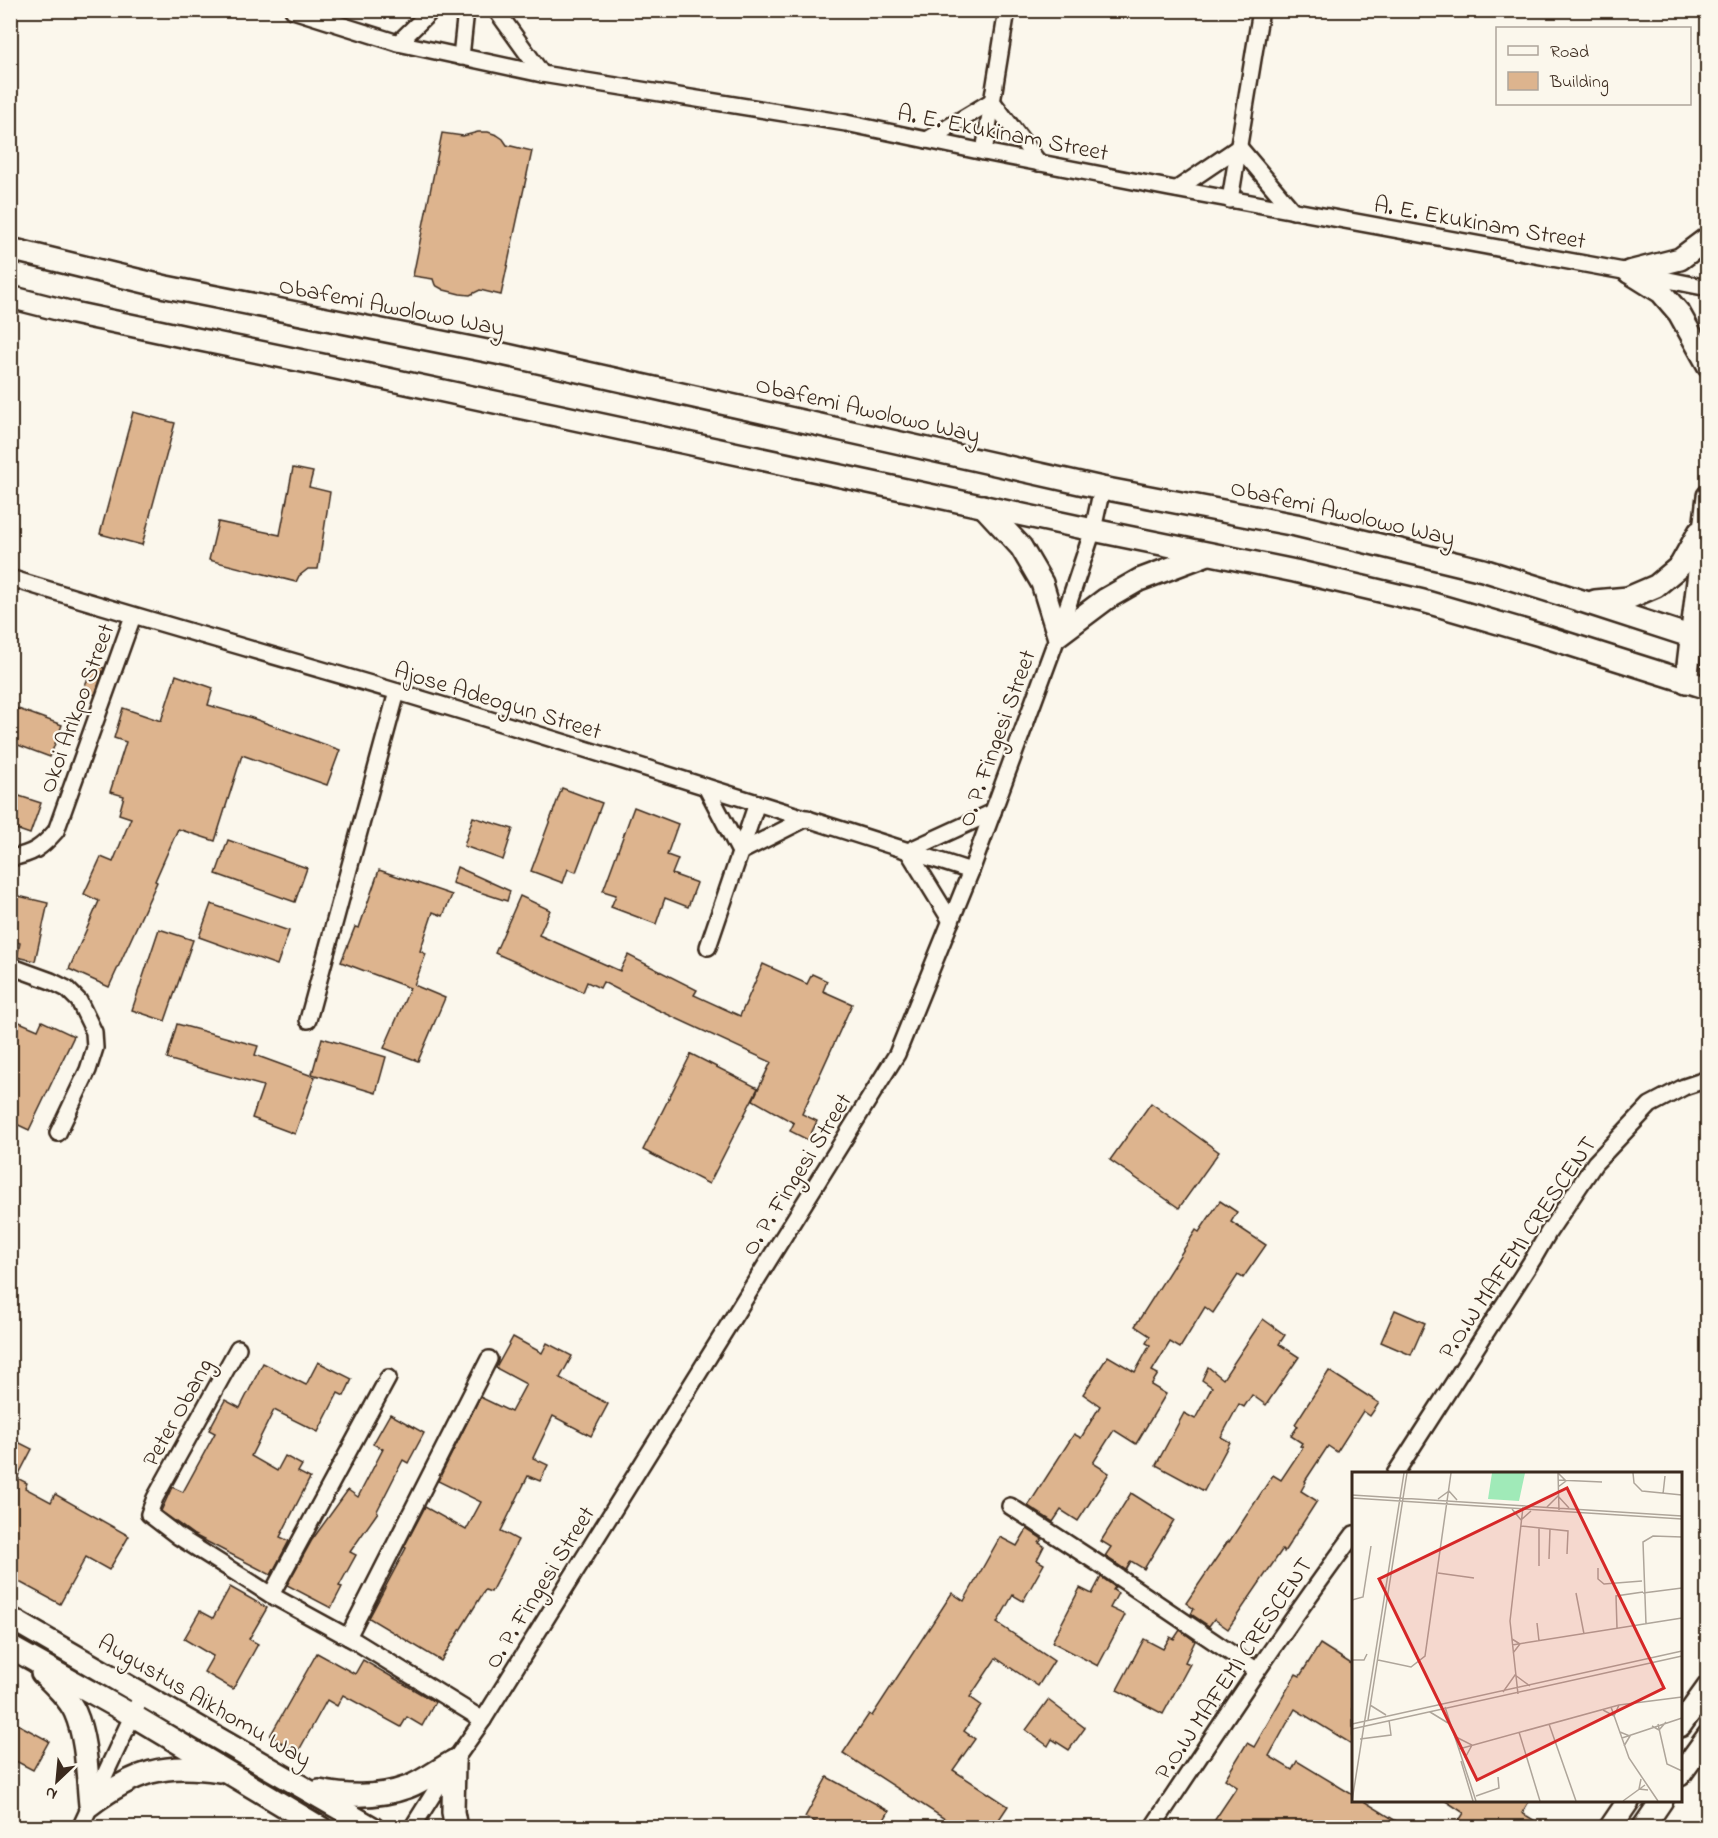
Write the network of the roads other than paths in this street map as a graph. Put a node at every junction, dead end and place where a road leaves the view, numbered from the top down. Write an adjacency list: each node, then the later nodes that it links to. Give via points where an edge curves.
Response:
1 (293, 10): 7 (street, A. E. Ekukinam Street)
2 (432, 10): 7 (street)
3 (466, 10): 8 (street)
4 (496, 10): 9 (street)
5 (1007, 10): 10 (street)
6 (1261, 10): 12 (street)
7 (398, 43): 8 (street, A. E. Ekukinam Street)
8 (460, 57): 9 (street, A. E. Ekukinam Street)
9 (542, 74): 11 (street, A. E. Ekukinam Street, via 846,123)
10 (992, 101): 11 (street); 13 (street); 14 (street)
11 (927, 140): 13 (street, A. E. Ekukinam Street)
12 (1239, 147): 15 (street); 16 (street); 17 (street)
13 (984, 152): 14 (street, A. E. Ekukinam Street)
14 (1039, 163): 15 (street, A. E. Ekukinam Street)
15 (1177, 189): 16 (street, A. E. Ekukinam Street)
16 (1230, 200): 17 (street, A. E. Ekukinam Street)
17 (1293, 211): 20 (street, A. E. Ekukinam Street)
18 (1707, 237): 20 (main road, via 1680,259)
19 (10, 249): 24 (main road, Obafemi Awolowo Way, via 166,287 502,354)
20 (1629, 272): 21 (street, A. E. Ekukinam Street); 23 (main road, via 1661,292 1679,313)
21 (1707, 288)
22 (10, 297): 26 (main road)
23 (1707, 365)
24 (1102, 488): 28 (street, O. P. Fingesi Street); 31 (main road, Obafemi Awolowo Way, via 1306,527 1483,570)
25 (1707, 496): 27 (main road)
26 (983, 506): 28 (main road); 33 (main road, via 1021,548 1042,583)
27 (1705, 521): 31 (main road, via 1680,566 1656,586 1628,598); 34 (main road)
28 (1093, 530): 29 (main road); 33 (street, O. P. Fingesi Street)
29 (1209, 554): 33 (main road, via 1139,580); 35 (main road, via 1423,601)
30 (10, 578): 32 (street, Ajose Adeogun Street)
31 (1585, 602): 34 (main road, Obafemi Awolowo Way)
32 (133, 616): 37 (street, Ajose Adeogun Street); 44 (street, Okoi Arikpo Street, via 56,831 42,846)
33 (1058, 635): 40 (street, O. P. Fingesi Street)
34 (1699, 640): 35 (main road)
35 (1686, 682): 36 (main road)
36 (1707, 688)
37 (397, 692): 38 (street, Ajose Adeogun Street); 49 (street)
38 (706, 787): 39 (street, Ajose Adeogun Street); 43 (street)
39 (757, 803): 41 (street, Ajose Adeogun Street); 43 (street)
40 (993, 812): 42 (street); 45 (street, O. P. Fingesi Street)
41 (807, 818): 42 (street, Ajose Adeogun Street); 43 (street)
42 (908, 850): 45 (street, Ajose Adeogun Street); 46 (street)
43 (740, 852): 47 (street)
44 (10, 858)
45 (971, 871): 46 (street, O. P. Fingesi Street)
46 (951, 921): 66 (street, O. P. Fingesi Street, via 897,1054)
47 (708, 947)
48 (10, 966): 51 (street, via 67,989 79,1001 94,1032 95,1048 88,1070)
49 (308, 1020)
50 (1707, 1079): 55 (street, P.O.W MAFEMI CRESCENT, via 1650,1105 1595,1163)
51 (58, 1133)
52 (238, 1348): 58 (street, Peter Obang, via 149,1514 186,1542)
53 (489, 1359): 60 (street)
54 (388, 1378): 58 (street)
55 (1396, 1472)
56 (1010, 1506): 62 (street)
57 (1352, 1535): 62 (street, P.O.W MAFEMI CRESCENT)
58 (272, 1595): 60 (street)
59 (10, 1618): 64 (main road, Augustus Aikhomu Way)
60 (348, 1637): 66 (street)
61 (16, 1650): 65 (main road, Augustus Aikhomu Way); 75 (main road, via 63,1694 75,1711)
62 (1256, 1670): 81 (street, P.O.W MAFEMI CRESCENT)
63 (1707, 1687): 67 (main road)
64 (143, 1693): 65 (street); 72 (main road, Augustus Aikhomu Way)
65 (132, 1714): 70 (main road, Augustus Aikhomu Way); 75 (street)
66 (483, 1719): 69 (street, O. P. Fingesi Street)
67 (1682, 1723)
68 (1707, 1736): 71 (main road)
69 (454, 1761): 72 (main road, via 409,1786 369,1796); 79 (street, O. P. Fingesi Street); 80 (main road)
70 (228, 1772): 75 (main road, via 193,1767 156,1770 137,1776); 77 (main road, Augustus Aikhomu Way)
71 (1682, 1772)
72 (304, 1787): 78 (main road, Augustus Aikhomu Way)
73 (1628, 1802): 82 (main road)
74 (1661, 1802): 83 (main road)
75 (90, 1805): 76 (street)
76 (80, 1827)
77 (321, 1827)
78 (373, 1827)
79 (412, 1827)
80 (456, 1827)
81 (1152, 1827)
82 (1610, 1827)
83 (1643, 1827)

